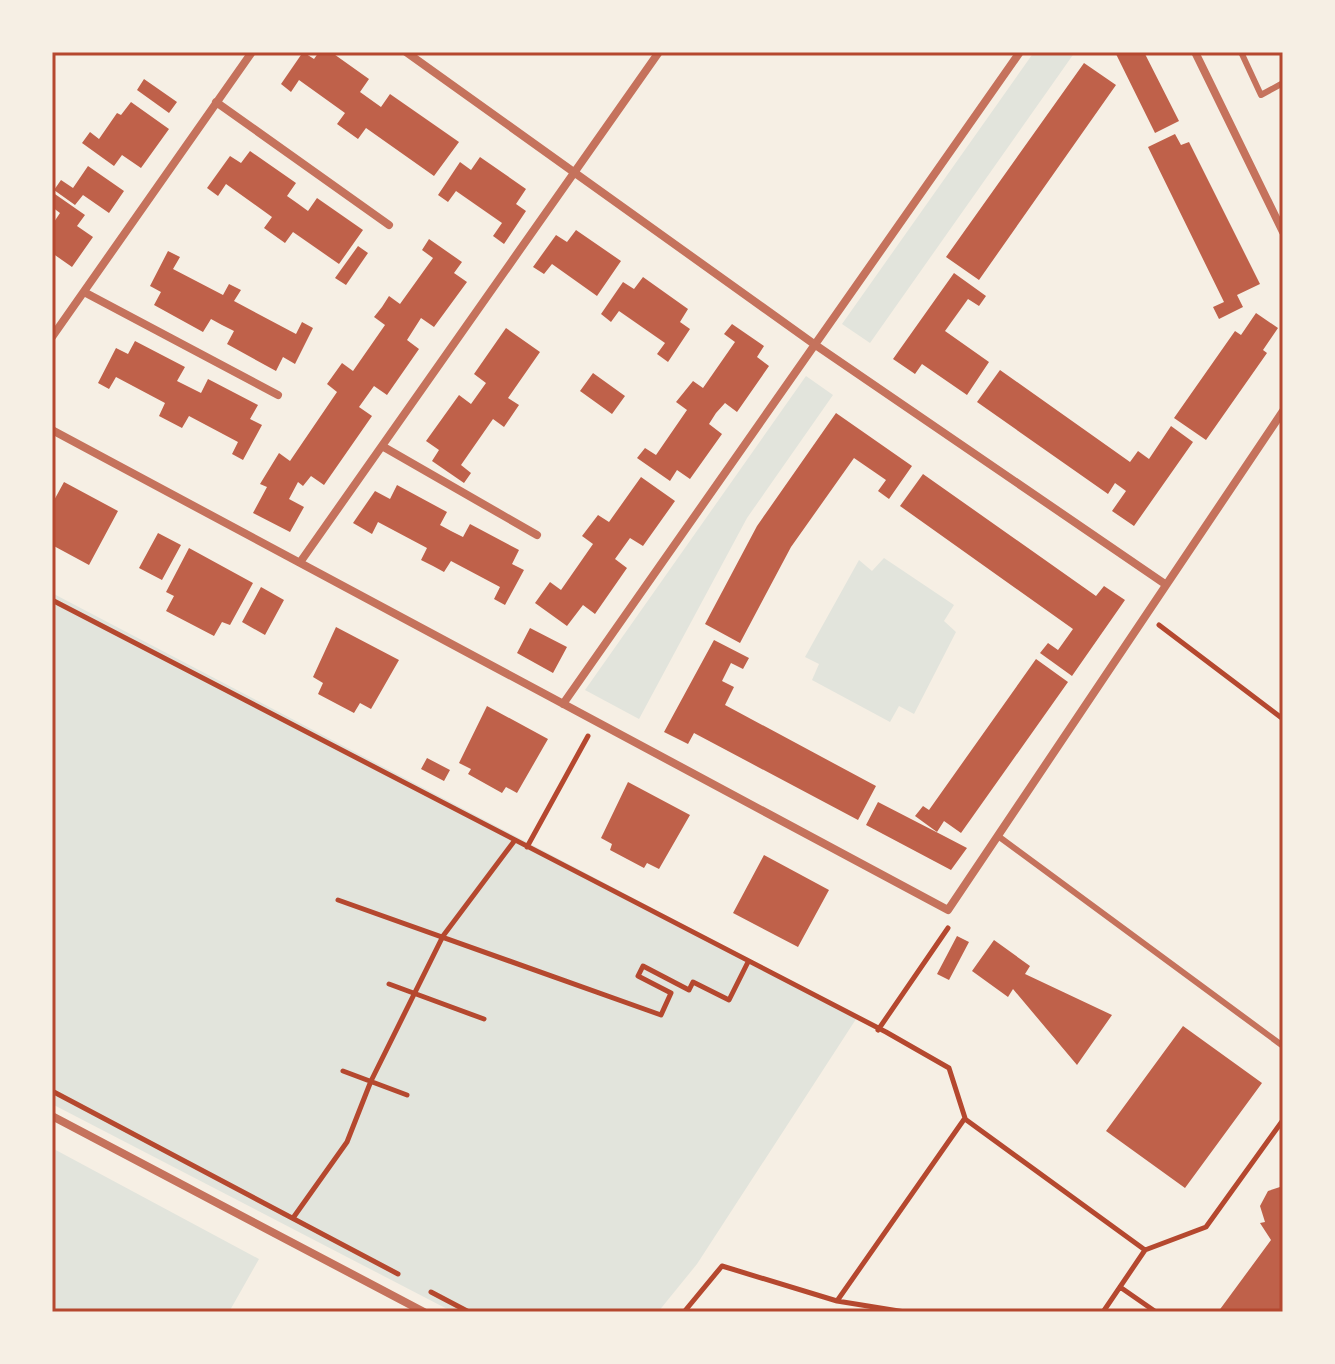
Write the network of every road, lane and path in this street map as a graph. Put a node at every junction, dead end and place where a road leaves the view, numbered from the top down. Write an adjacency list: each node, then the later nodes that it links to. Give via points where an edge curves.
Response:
1 (252, 52): 8 (street)
2 (406, 52): 9 (street)
3 (659, 52): 9 (street)
4 (1020, 52): 14 (street)
5 (1195, 52): 11 (street)
6 (1241, 52): 7 (lane, via 1261,95)
7 (1283, 83)
8 (216, 102): 10 (street); 12 (street)
9 (574, 171): 14 (street); 18 (street)
10 (389, 225)
11 (1283, 232)
12 (84, 292): 13 (street); 15 (street)
13 (52, 337)
14 (814, 344): 21 (street); 24 (street)
15 (278, 395)
16 (1283, 411): 21 (street)
17 (52, 430): 20 (street)
18 (382, 446): 19 (street); 20 (street)
19 (537, 535)
20 (301, 561): 24 (street)
21 (1165, 584): 23 (street)
22 (52, 600): 28 (path)
23 (1145, 615): 25 (path); 27 (street)
24 (563, 704): 26 (street)
25 (1283, 719)
26 (596, 722): 29 (path); 31 (street)
27 (998, 836): 31 (street); 38 (lane)
28 (515, 840): 29 (path); 32 (path)
29 (527, 847): 33 (path)
30 (338, 900): 32 (path)
31 (948, 910): 37 (path, via 951,924)
32 (443, 936): 33 (path, via 661,1015 671,993 638,976 643,966 689,990 693,982 729,1000); 35 (path)
33 (748, 962): 37 (path)
34 (389, 984): 35 (path)
35 (414, 994): 36 (path); 40 (path)
36 (484, 1019)
37 (878, 1030): 44 (path, via 949,1068)
38 (1283, 1046)
39 (343, 1071): 40 (path)
40 (371, 1081): 42 (path); 46 (path, via 347,1142)
41 (52, 1091): 46 (path)
42 (407, 1095)
43 (52, 1116): 52 (street)
44 (965, 1118): 47 (path); 51 (path)
45 (1283, 1120): 47 (path, via 1206,1227)
46 (293, 1218): 48 (path)
47 (1145, 1250): 49 (path)
48 (402, 1276)
49 (1120, 1287): 56 (path); 57 (path)
50 (429, 1290): 53 (path)
51 (837, 1301): 54 (path, via 722,1266); 55 (path)
52 (424, 1312)
53 (469, 1312)
54 (684, 1312)
55 (905, 1312)
56 (1103, 1312)
57 (1156, 1312)

